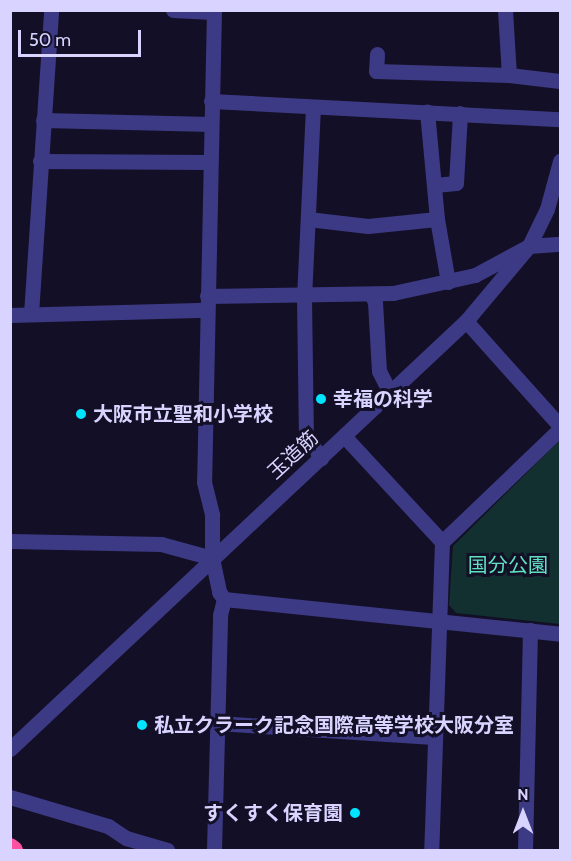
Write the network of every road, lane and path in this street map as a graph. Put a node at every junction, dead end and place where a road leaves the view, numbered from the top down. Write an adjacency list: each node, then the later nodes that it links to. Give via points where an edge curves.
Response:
1 (51, 10): 13 (street)
2 (173, 10): 4 (street)
3 (505, 10): 6 (street)
4 (213, 11): 8 (street)
5 (377, 54): 6 (street, via 376,70)
6 (509, 75): 7 (street)
7 (561, 81)
8 (211, 101): 9 (street); 14 (street)
9 (313, 107): 10 (street); 19 (street)
10 (427, 111): 11 (street); 18 (street)
11 (460, 113): 12 (street); 18 (street, via 456,183)
12 (561, 119)
13 (43, 120): 14 (street); 15 (street)
14 (211, 124): 17 (street)
15 (40, 161): 17 (street); 27 (street)
16 (561, 161): 22 (street, 玉造筋, via 547,209)
17 (209, 162): 26 (street)
18 (434, 185): 20 (street)
19 (308, 219): 20 (street, via 368,226); 25 (street)
20 (437, 219): 23 (street)
21 (561, 244): 22 (street)
22 (529, 246): 23 (street, via 476,275); 29 (street, 玉造筋)
23 (448, 282): 24 (street)
24 (371, 294): 25 (street); 30 (street, via 375,302 379,371)
25 (304, 297): 26 (street); 33 (street, via 306,436)
26 (207, 303): 27 (street); 36 (street, via 204,482 212,515)
27 (31, 314): 28 (street)
28 (10, 315)
29 (466, 321): 30 (street, 玉造筋); 31 (street)
30 (390, 393): 32 (street, 玉造筋)
31 (561, 428): 35 (street)
32 (344, 436): 33 (street, 玉造筋); 35 (street)
33 (321, 458): 36 (street, 玉造筋)
34 (10, 540): 36 (street, via 161,544)
35 (442, 542): 38 (street)
36 (212, 558): 37 (street, via 219,592); 43 (street, 玉造筋)
37 (224, 598): 38 (street); 41 (street, via 220,615)
38 (441, 621): 39 (street); 42 (street)
39 (530, 630): 40 (street); 50 (street)
40 (561, 634)
41 (217, 723): 42 (street); 48 (street)
42 (434, 737): 49 (street)
43 (10, 749)
44 (10, 797): 47 (street, via 108,826 126,838)
45 (10, 847): 46 (highway)
46 (14, 850)
47 (167, 850)
48 (214, 850)
49 (431, 850)
50 (525, 850)

